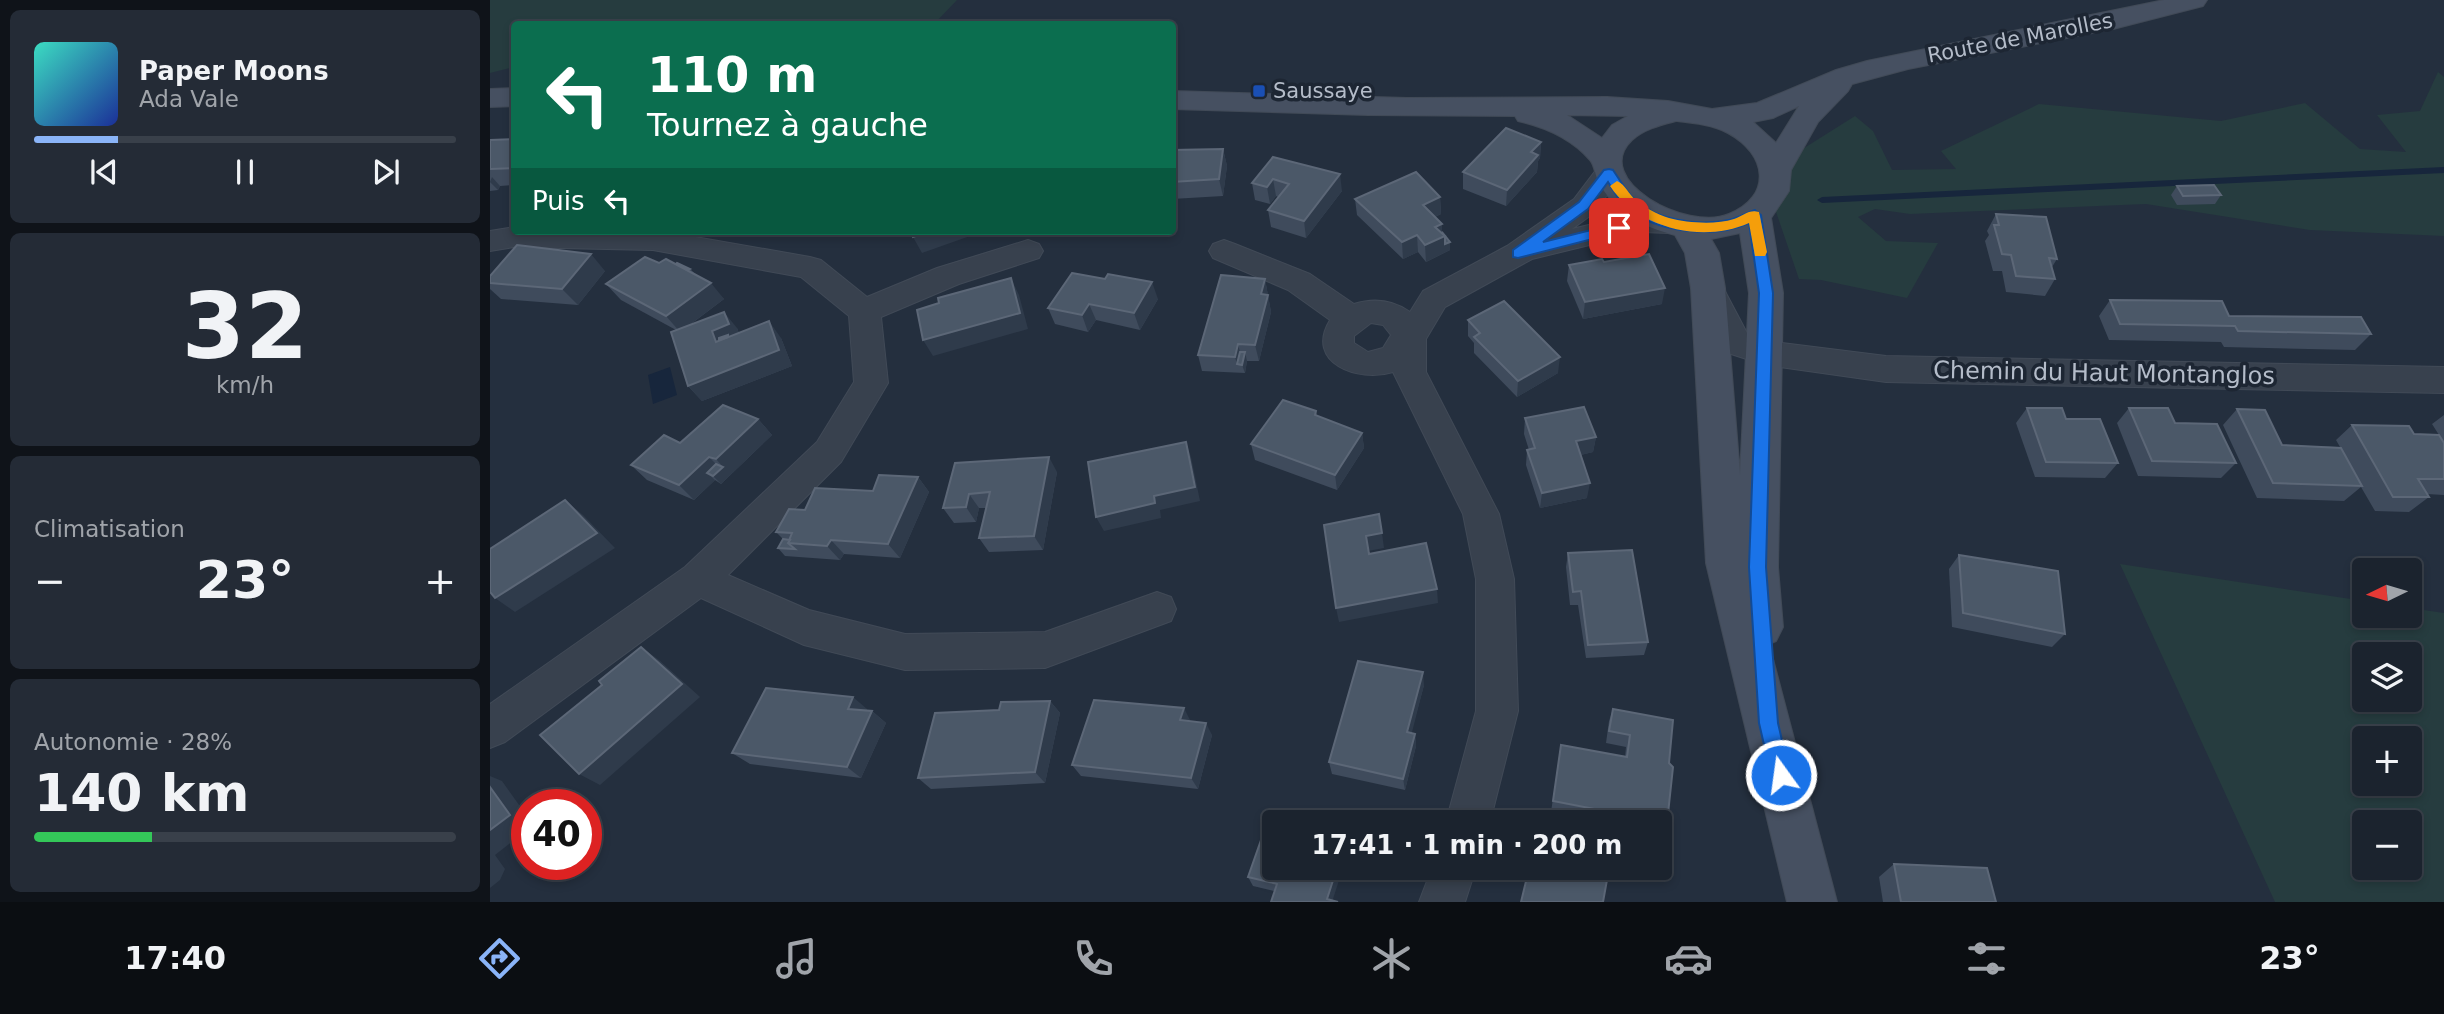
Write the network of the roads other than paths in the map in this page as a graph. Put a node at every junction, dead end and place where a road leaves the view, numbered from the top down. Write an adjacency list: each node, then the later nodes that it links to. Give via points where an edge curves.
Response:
1 (2194, 0): 2 (street, Route de Marolles)
2 (1846, 75): 8 (street, Route de Marolles, via 1763,111); 10 (street, via 1806,117)
3 (511, 97): 4 (street)
4 (490, 98)
5 (1176, 100): 6 (street)
6 (1484, 107): 7 (street, via 1600,105); 9 (street, via 1549,117 1582,135)
7 (1672, 112): 8 (street); 9 (street, via 1625,129 1613,143)
8 (1711, 119): 10 (street, via 1747,130 1765,147)
9 (1608, 166): 12 (street, via 1629,202); 16 (street, via 1584,206)
10 (1776, 169): 11 (street, via 1770,200)
11 (1755, 215): 12 (street, via 1713,227); 20 (street, via 1766,293)
12 (1678, 225): 16 (street, via 1643,222); 17 (street, via 1702,253)
13 (490, 241): 18 (street, via 514,237 653,240 810,268)
14 (1028, 250): 18 (street, via 948,276)
15 (1224, 251): 19 (street, via 1299,282)
16 (1518, 254): 26 (street, via 1434,299 1410,339 1409,372 1481,514 1494,579 1497,711)
17 (1708, 288): 20 (street, Chemin du Haut Montanglos, via 1736,343); 24 (street, via 1727,563)
18 (864, 311): 22 (street, via 871,383 836,441)
19 (1350, 318)
20 (1765, 353): 21 (street, Chemin du Haut Montanglos, via 1886,369); 24 (street, via 1757,567)
21 (2444, 380)
22 (698, 579): 23 (street, via 804,626 905,652 1045,650); 25 (street)
23 (1157, 609)
24 (1768, 723): 29 (street)
25 (490, 728)
26 (1471, 810)
27 (1450, 880): 28 (street)
28 (1442, 902)
29 (1812, 902)

